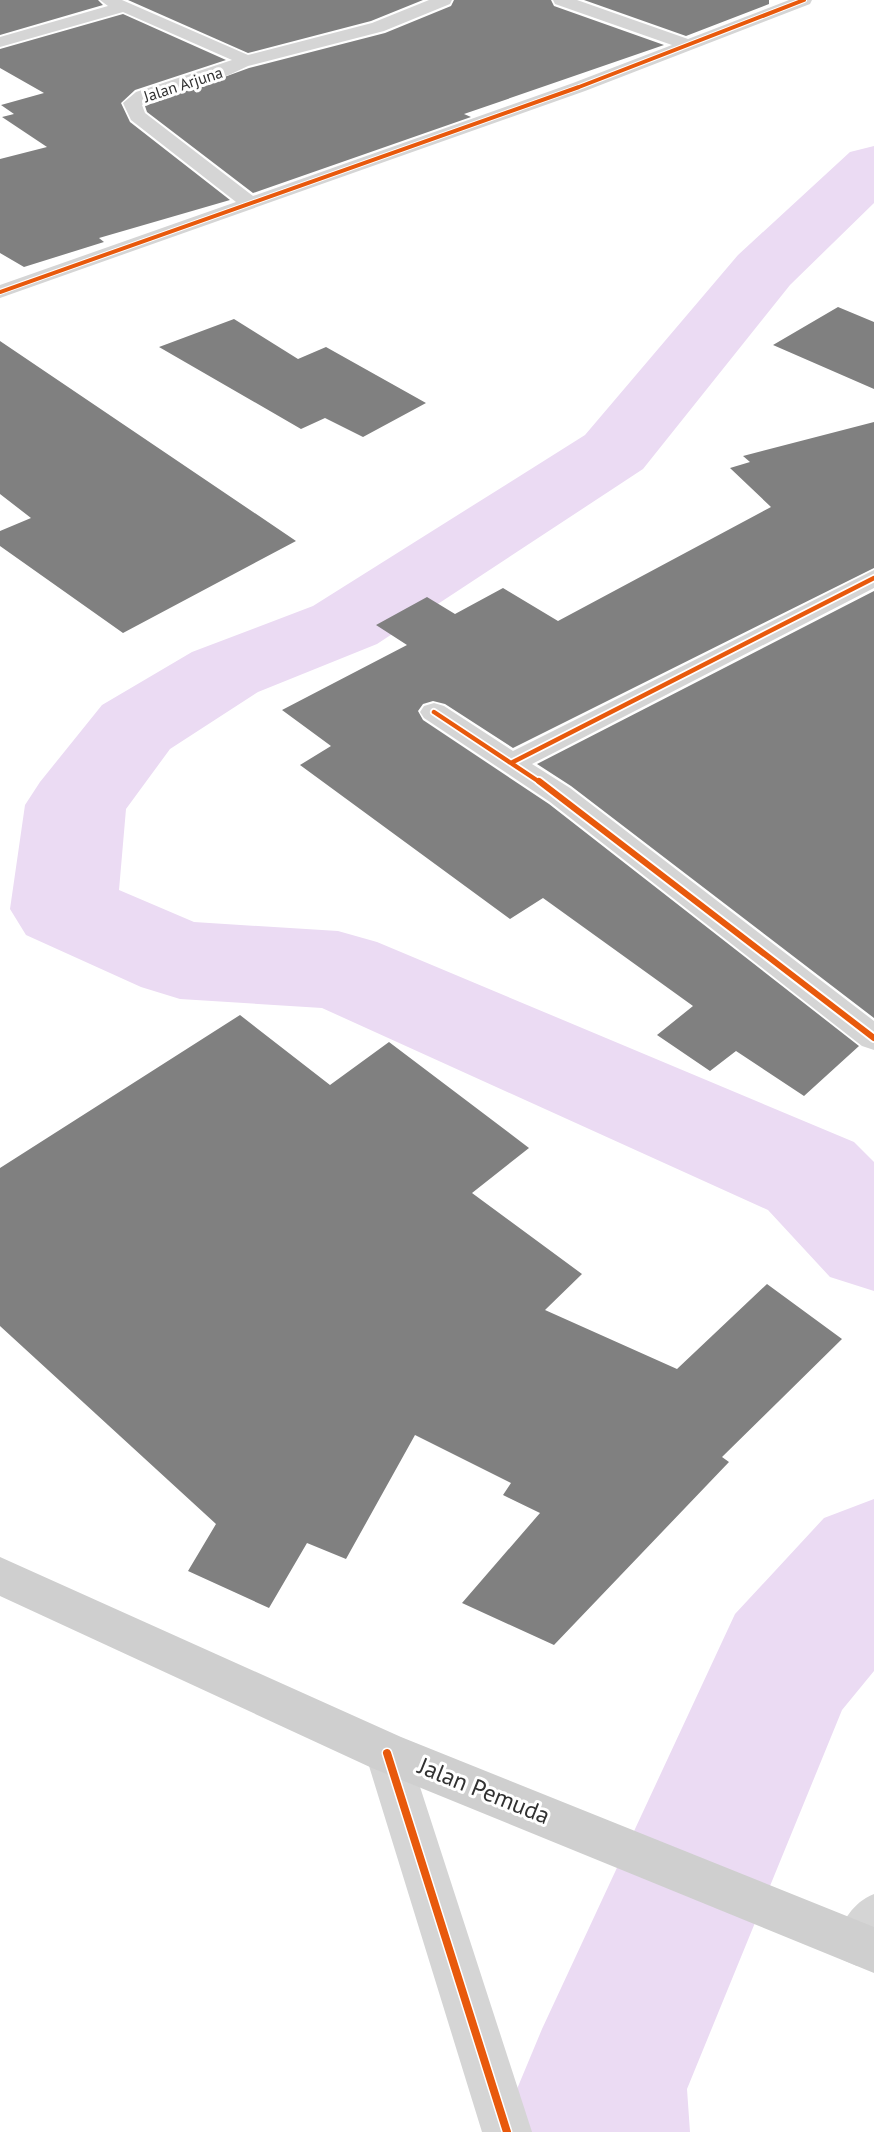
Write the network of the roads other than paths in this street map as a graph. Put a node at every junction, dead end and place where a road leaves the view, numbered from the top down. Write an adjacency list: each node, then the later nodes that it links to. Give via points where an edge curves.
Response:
1 (444, 0): 7 (street, via 378,27)
2 (561, 0): 6 (street)
3 (804, 0): 6 (street)
4 (116, 4): 5 (street); 7 (street, Jalan Arjuna, via 240,57)
5 (0, 42)
6 (687, 45): 8 (street)
7 (242, 62): 8 (street, Jalan Arjuna, via 142,96 132,103 137,116)
8 (250, 203): 9 (street)
9 (0, 292)
10 (874, 578): 12 (street)
11 (434, 712): 12 (street)
12 (511, 763): 13 (street, via 560,795)
13 (874, 1038)
14 (0, 1576): 15 (main road, Jalan Pemuda)
15 (387, 1753): 16 (main road, Jalan Pemuda, via 795,1918); 17 (street)
16 (868, 1937)
17 (507, 2132)

